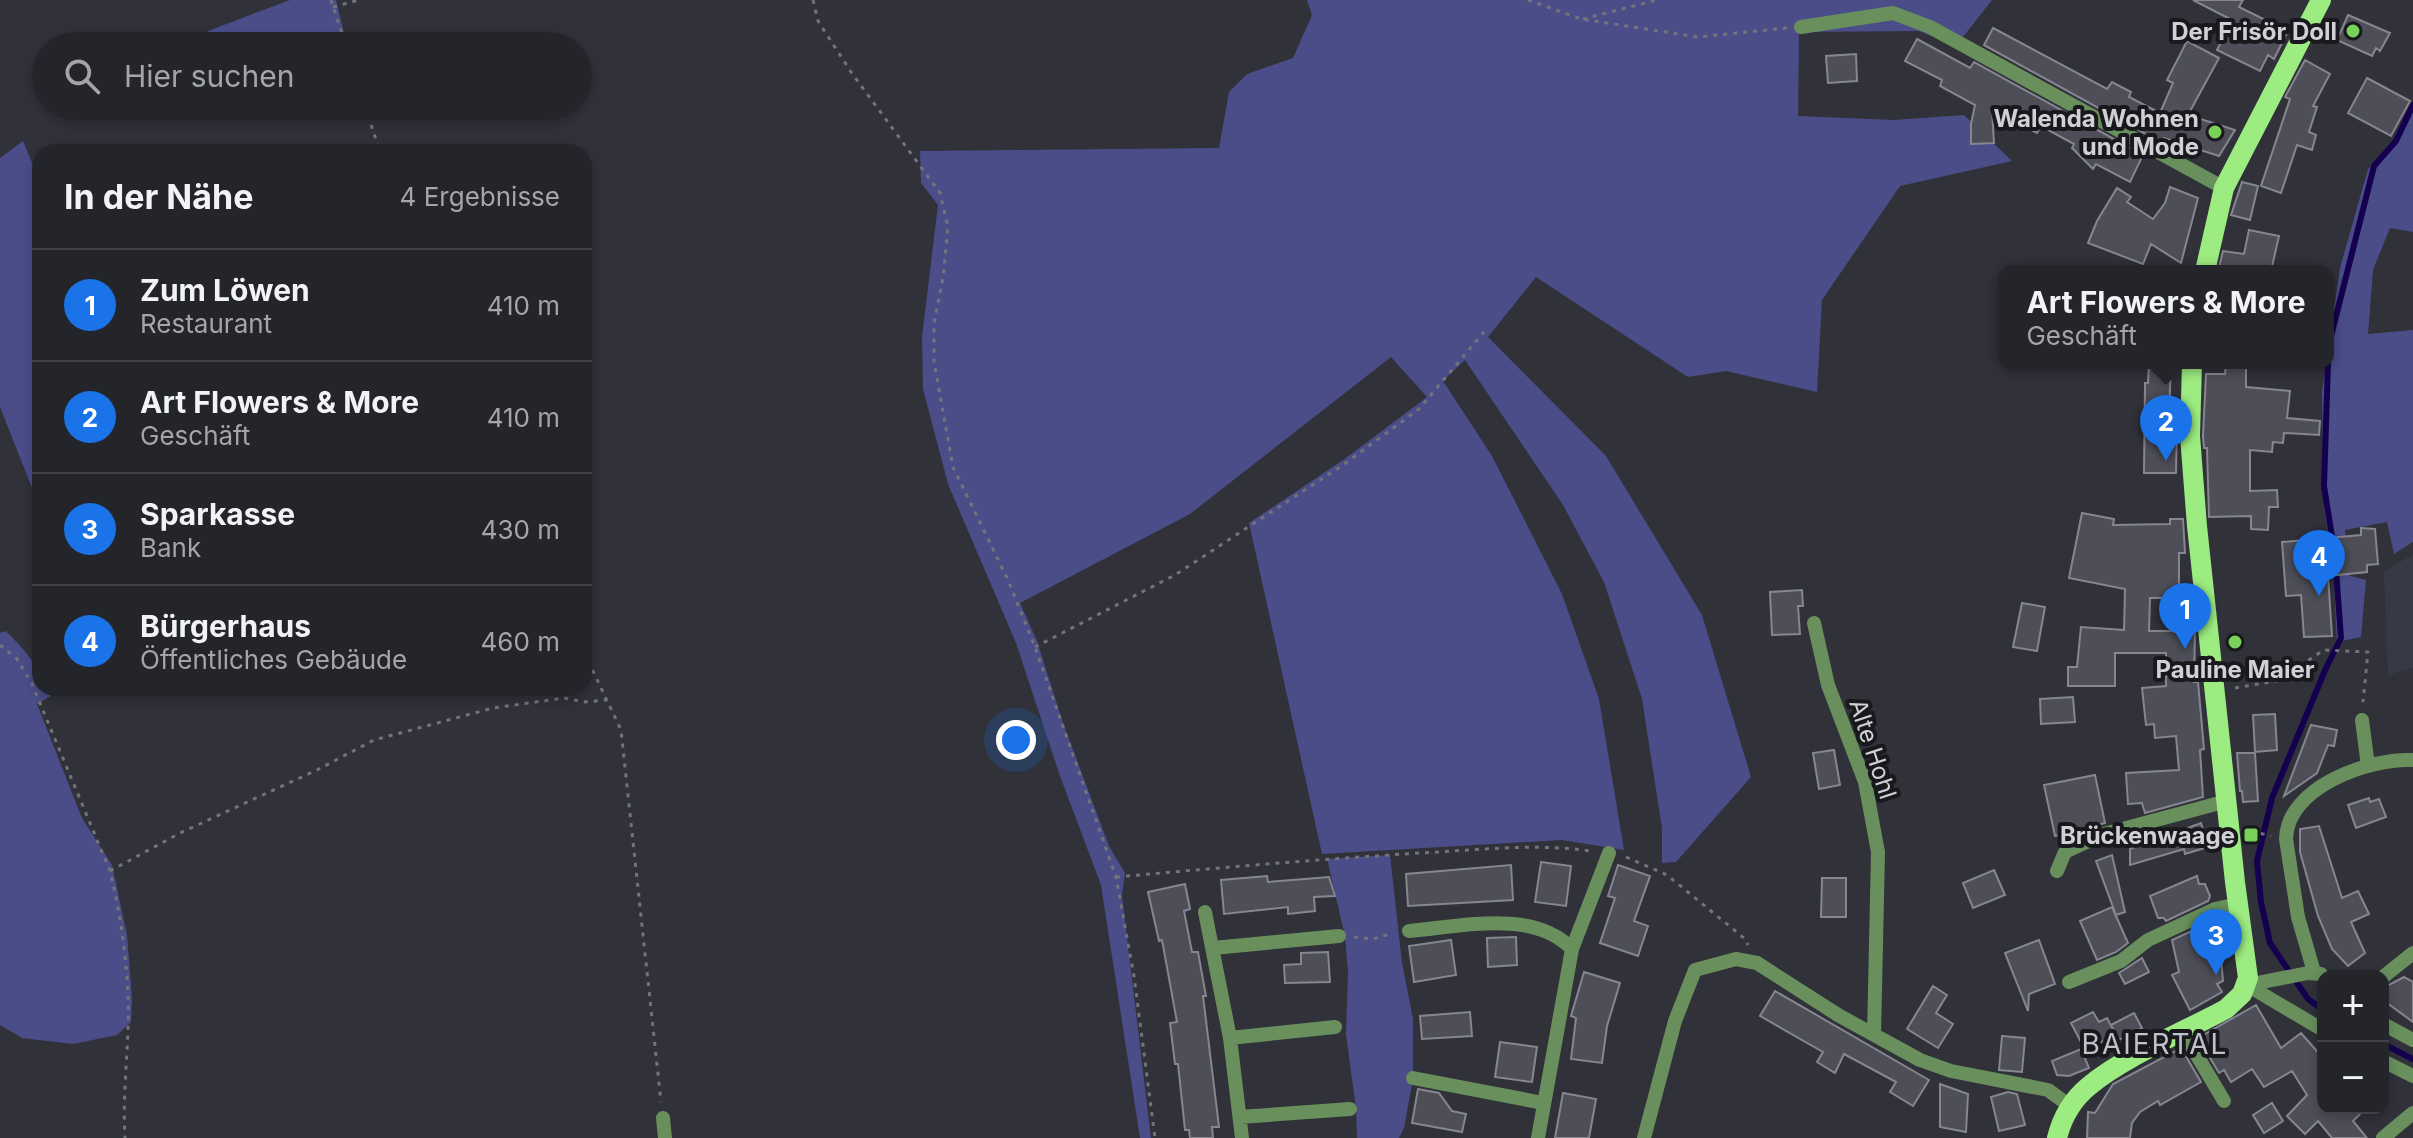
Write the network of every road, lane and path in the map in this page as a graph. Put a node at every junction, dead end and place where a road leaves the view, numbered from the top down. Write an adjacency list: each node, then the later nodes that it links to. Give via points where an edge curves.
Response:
1 (331, 0): 7 (path)
2 (359, 0): 7 (path)
3 (813, 0): 19 (path, via 818,21 851,72 940,193 948,227 934,323 934,362 953,467)
4 (1528, 0): 8 (path)
5 (1657, 0): 8 (path)
6 (2321, 0): 13 (main road)
7 (333, 7): 10 (path)
8 (1581, 19): 9 (path, via 1698,37)
9 (1801, 27): 13 (street, via 1893,13 1930,27)
10 (341, 32)
11 (370, 120): 12 (path)
12 (377, 144)
13 (2224, 188): 14 (main road)
14 (2206, 265)
15 (1484, 332): 19 (path, via 1419,409 1343,465 1175,575)
16 (2192, 369): 22 (main road, via 2190,436)
17 (1814, 623): 51 (street, Alte Hohl, via 1828,685 1865,782 1878,852)
18 (0, 645): 21 (path, via 17,659)
19 (1035, 647): 34 (path)
20 (592, 669): 24 (path)
21 (32, 684)
22 (2215, 691): 25 (path, via 2276,681 2324,650 2368,652); 28 (main road)
23 (37, 696): 32 (path)
24 (607, 700): 32 (path, via 564,698 493,708 374,740); 63 (path, via 621,730)
25 (2362, 720): 27 (street)
26 (2413, 760): 27 (street)
27 (2368, 766): 44 (street, via 2315,791 2293,810 2286,829 2298,917)
28 (2227, 801): 33 (street, via 2104,834 2065,852); 35 (main road)
29 (2253, 832): 30 (path)
30 (2272, 836)
31 (1609, 853): 34 (path, via 1521,847); 40 (street); 42 (path, via 1667,875 1744,938)
32 (110, 871): 64 (path, via 128,997)
33 (2057, 871)
34 (1116, 877): 66 (path)
35 (2238, 904): 45 (street, via 2215,909 2148,940 2121,961); 46 (main road)
36 (1205, 912): 39 (street)
37 (1409, 931): 38 (path, via 1373,939); 40 (street, via 1524,924 1544,929)
38 (1339, 936): 39 (street)
39 (1213, 948): 52 (street)
40 (1572, 949): 58 (street)
41 (2413, 953): 43 (street)
42 (1757, 963): 51 (street); 69 (street, via 1736,959 1695,970 1675,1021)
43 (2389, 972)
44 (2313, 974): 46 (street)
45 (2069, 982)
46 (2247, 985): 47 (street); 50 (main road, via 2226,1009)
47 (2317, 1026)
48 (1335, 1027): 52 (street)
49 (2389, 1027): 53 (street)
50 (2183, 1032): 57 (street); 59 (main road, via 2108,1072)
51 (1874, 1035): 59 (street, via 1920,1060 2048,1090)
52 (1230, 1038): 62 (street)
53 (2413, 1040)
54 (2389, 1064): 55 (street)
55 (2413, 1076)
56 (1413, 1078): 58 (street)
57 (2224, 1101)
58 (1543, 1103): 68 (street)
59 (2070, 1106): 70 (main road)
60 (1350, 1109): 62 (street)
61 (2413, 1113): 71 (street)
62 (1240, 1117): 67 (street)
63 (663, 1118): 65 (street)
64 (125, 1138)
65 (665, 1138)
66 (1155, 1138)
67 (1242, 1138)
68 (1538, 1138)
69 (1644, 1138)
70 (2057, 1138)
71 (2383, 1138)

